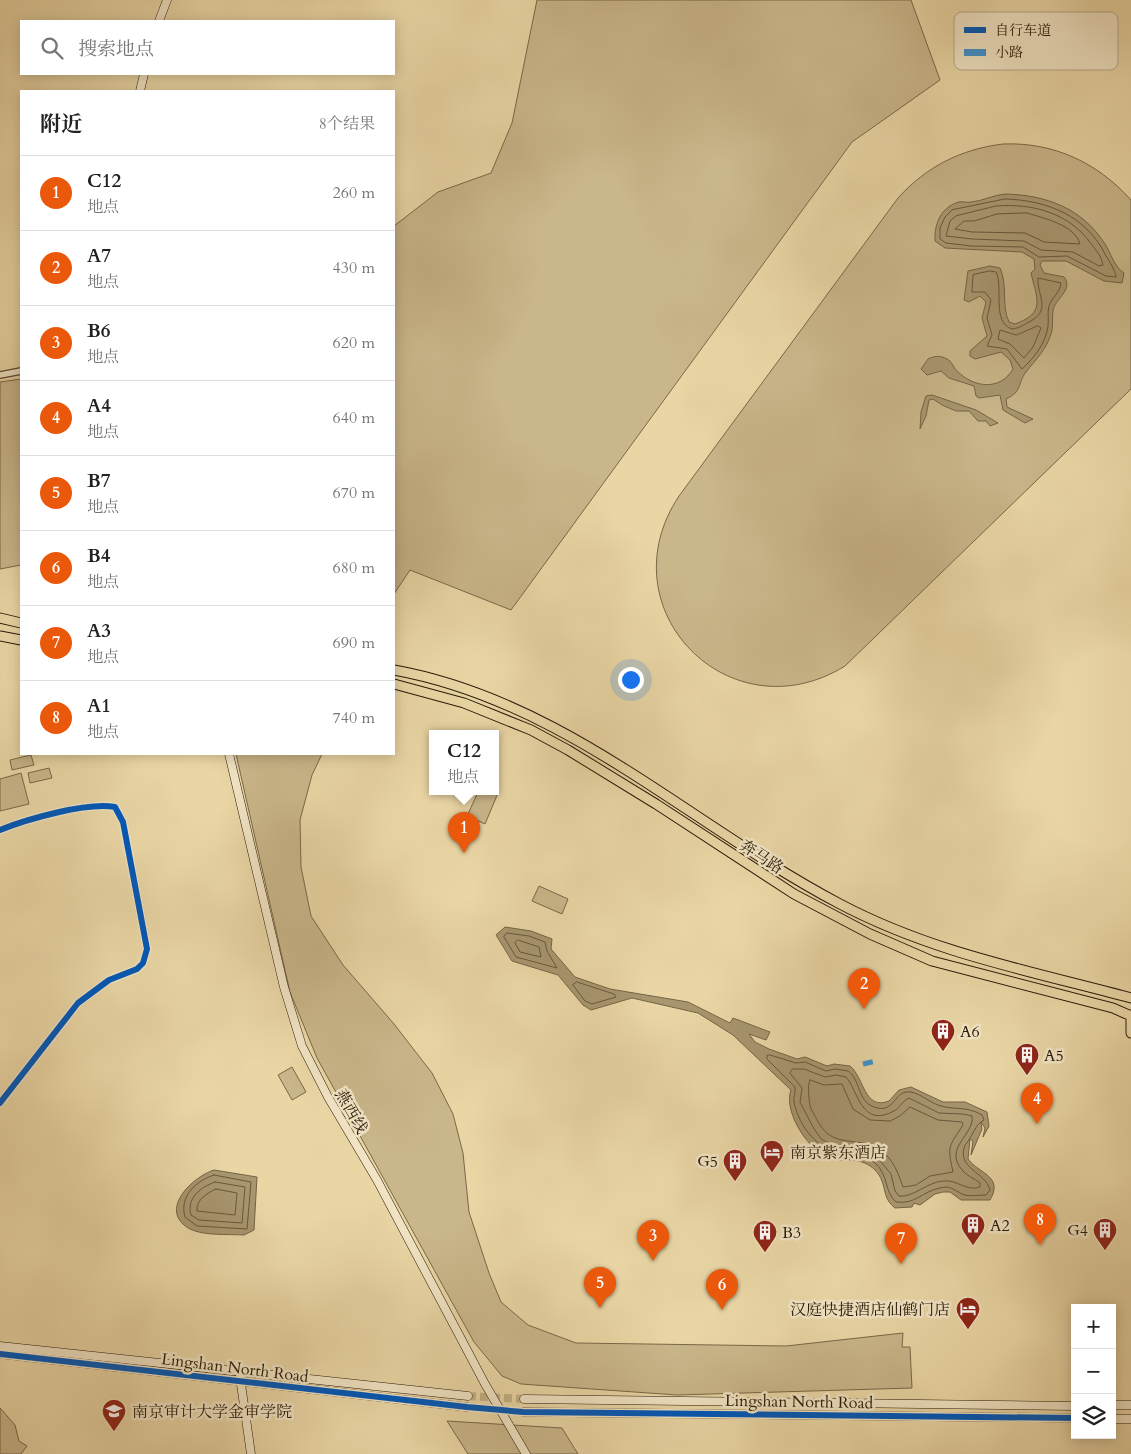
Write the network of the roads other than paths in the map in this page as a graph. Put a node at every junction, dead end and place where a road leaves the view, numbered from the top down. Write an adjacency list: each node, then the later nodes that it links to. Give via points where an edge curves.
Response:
1 (167, 0): 2 (street)
2 (159, 20)
3 (144, 75): 4 (street)
4 (140, 90)
5 (20, 371): 6 (street)
6 (0, 375)
7 (0, 618): 8 (main road)
8 (20, 622)
9 (0, 636): 10 (main road)
10 (20, 640)
11 (395, 670): 15 (main road, 奔马路, via 447,682 499,700 556,727 635,773 803,884 915,939 997,964)
12 (395, 684): 16 (main road, 奔马路, via 464,703 531,730 641,795 794,894 870,934 932,961 1113,1008)
13 (229, 755): 34 (street, 燕西线, via 284,987 302,1046)
14 (0, 830): 18 (street, via 64,812 105,805 114,807 123,822 146,948 143,963 137,969 109,980 78,1003)
15 (1131, 998)
16 (1131, 1016): 17 (main road)
17 (1131, 1033)
18 (0, 1103)
19 (0, 1346): 21 (street, Lingshan North Road)
20 (0, 1354): 22 (street, Lingshan North Road)
21 (240, 1371): 22 (street); 23 (street, Lingshan North Road)
22 (240, 1382): 28 (street, Lingshan North Road); 33 (street)
23 (468, 1396)
24 (524, 1400): 26 (street, Lingshan North Road)
25 (1131, 1405): 27 (street)
26 (1071, 1406)
27 (1116, 1406)
28 (467, 1408)
29 (523, 1412): 30 (street, Lingshan North Road)
30 (1071, 1418)
31 (1116, 1419): 32 (street)
32 (1131, 1419)
33 (251, 1454)
34 (526, 1454)

